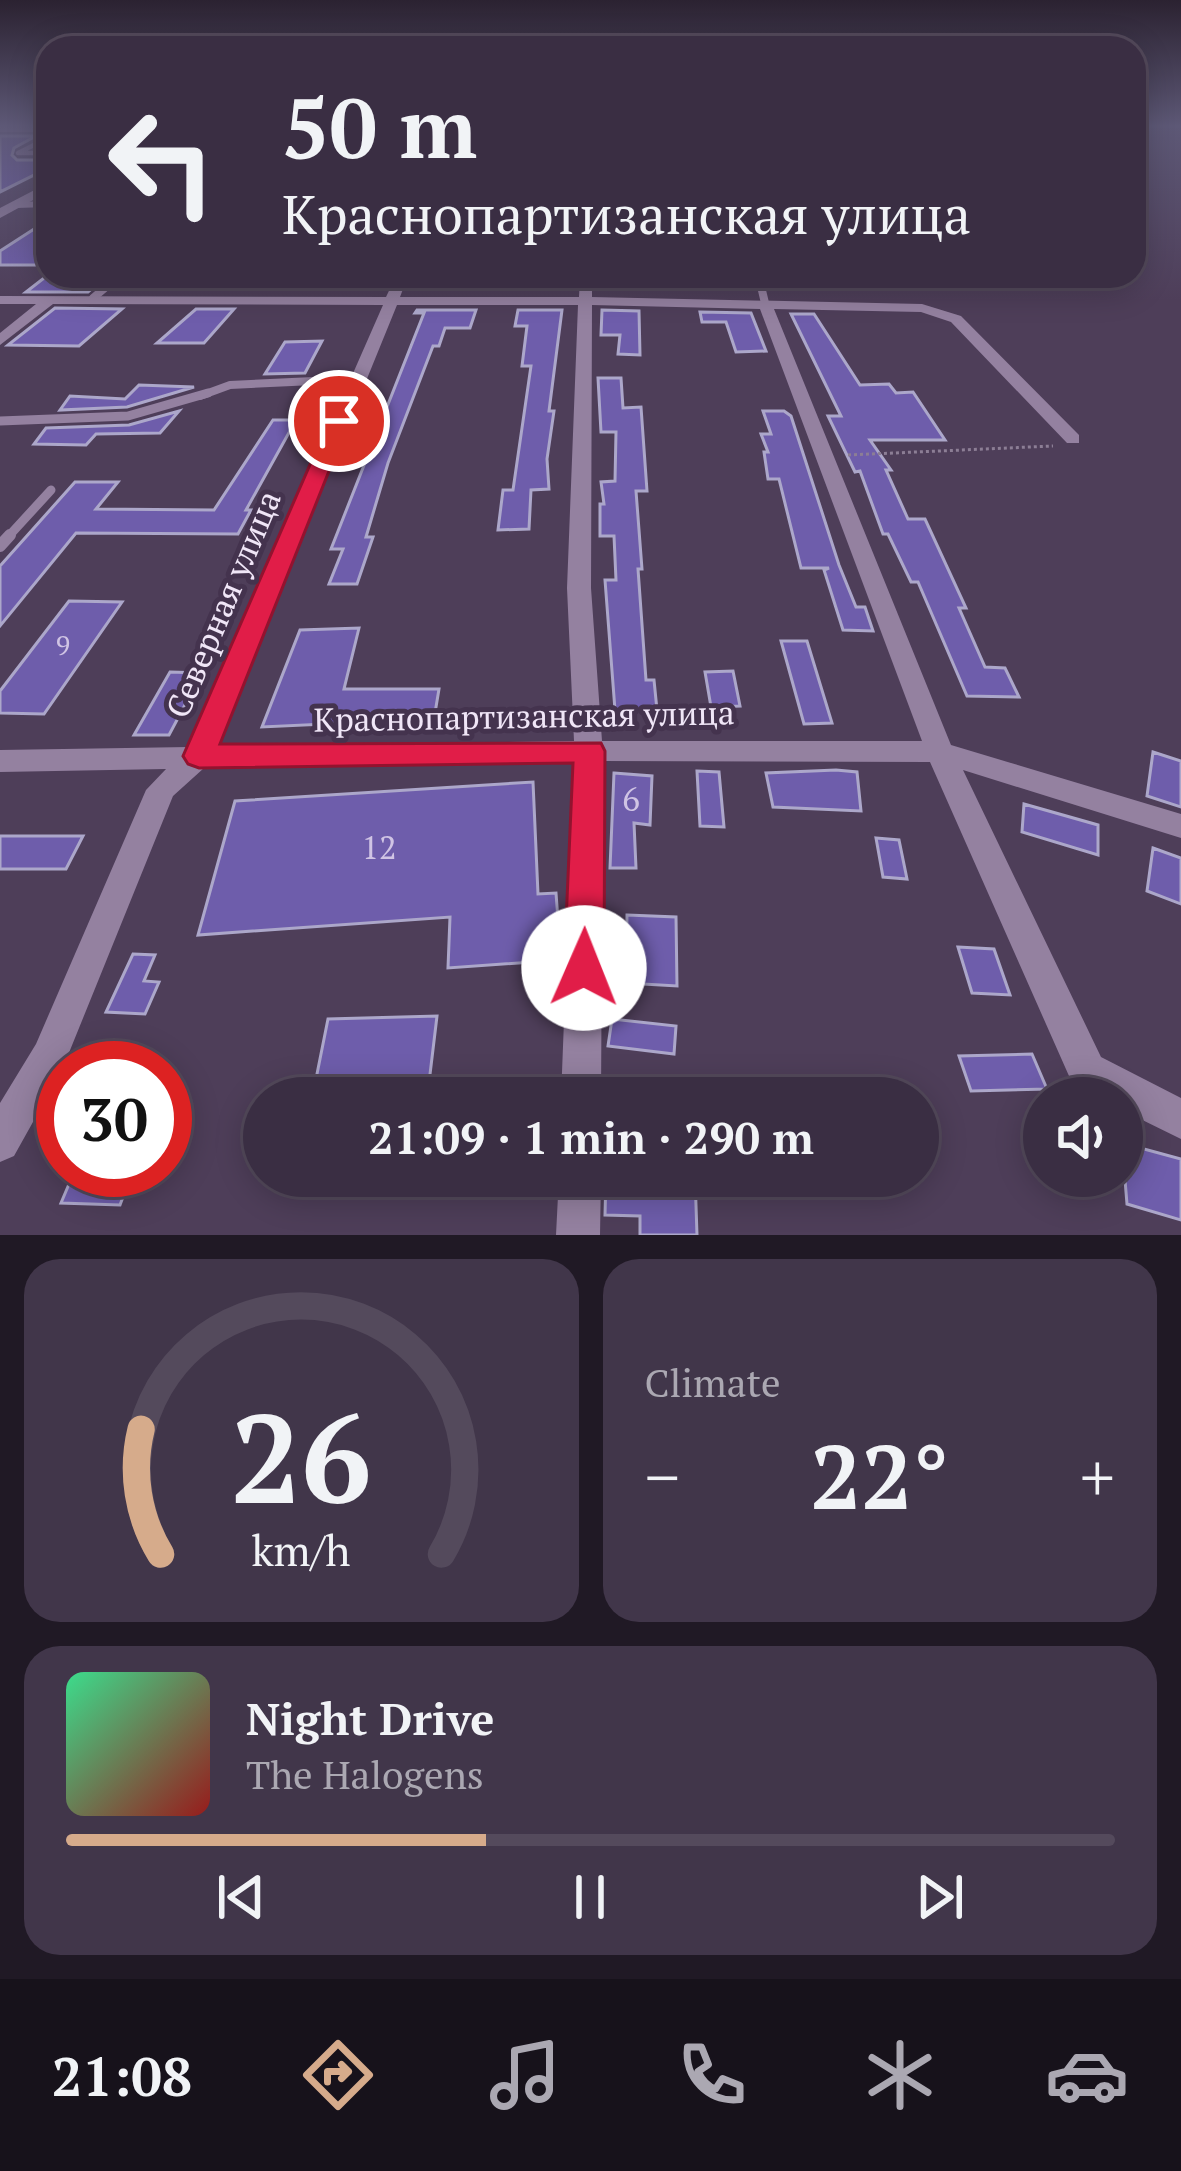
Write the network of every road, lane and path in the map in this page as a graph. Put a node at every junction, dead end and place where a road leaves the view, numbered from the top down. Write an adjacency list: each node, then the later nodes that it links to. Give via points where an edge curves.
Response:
1 (36, 194): 3 (street)
2 (36, 205): 3 (lane)
3 (16, 206): 4 (street)
4 (0, 214)
5 (105, 288): 10 (lane)
6 (396, 288): 8 (street); 10 (street); 14 (street, Северная улица)
7 (762, 288): 12 (lane)
8 (588, 289): 12 (street); 20 (street, via 579,588)
9 (52, 298): 10 (street); 11 (street); 13 (street)
10 (93, 298)
11 (0, 300)
12 (765, 303): 16 (street, via 922,308 956,319); 17 (street)
13 (0, 340)
14 (357, 379): 15 (lane, via 230,385 128,416); 22 (street, Северная улица)
15 (0, 421)
16 (1073, 439): 17 (path)
17 (825, 456): 21 (street)
18 (51, 490): 19 (lane)
19 (0, 546)
20 (589, 751): 21 (street, Краснопартизанская улица); 22 (street, Краснопартизанская улица); 25 (street)
21 (940, 752): 24 (street, Краснопартизанская улица); 26 (street, via 1087,1071)
22 (199, 756): 23 (street, Краснопартизанская улица); 27 (street, Северная улица, via 161,790 49,1057)
23 (0, 761)
24 (1181, 826)
25 (581, 1077)
26 (1181, 1119)
27 (0, 1142)
28 (579, 1197): 29 (street)
29 (578, 1235)

